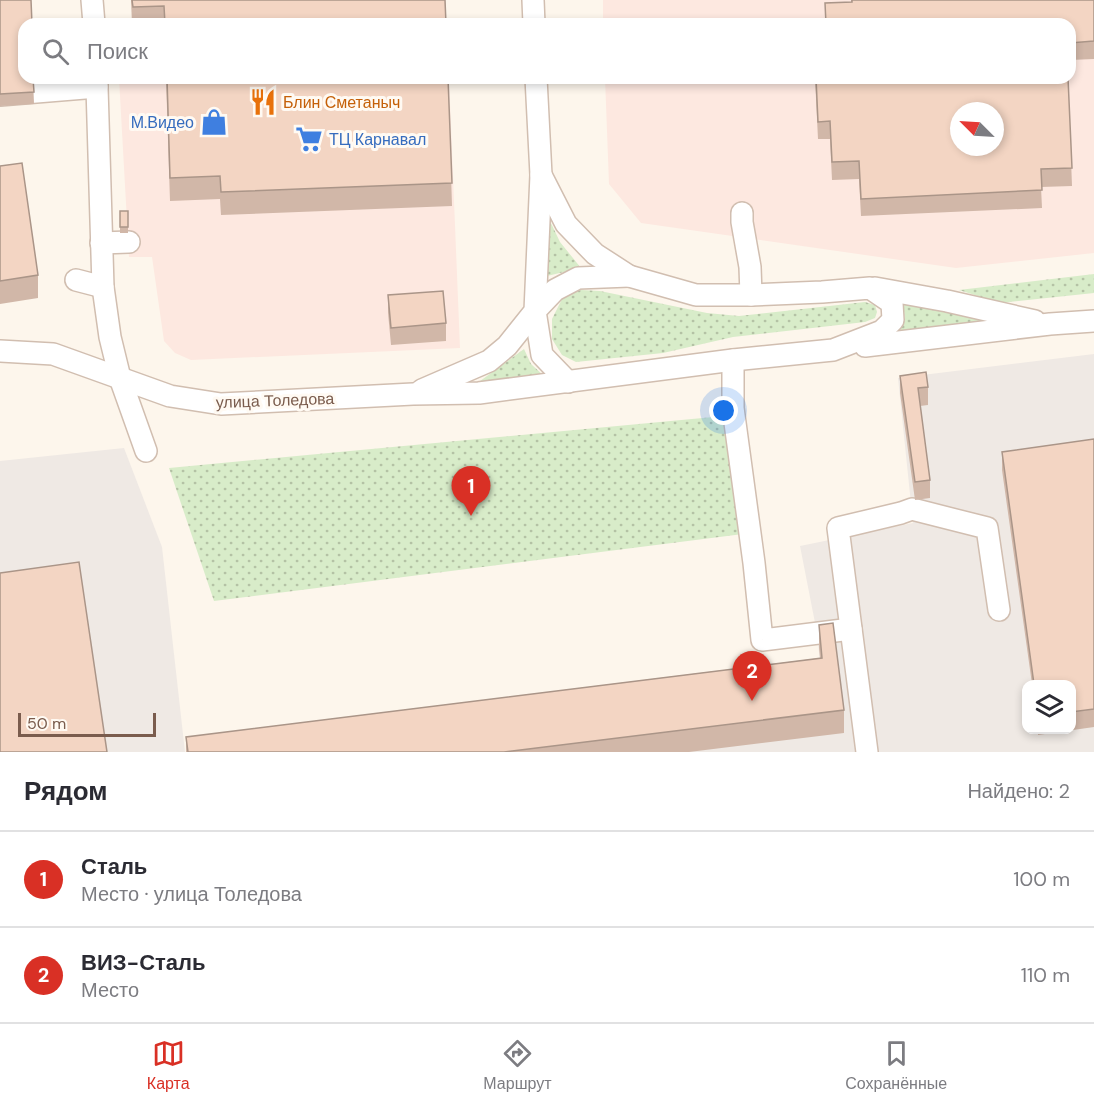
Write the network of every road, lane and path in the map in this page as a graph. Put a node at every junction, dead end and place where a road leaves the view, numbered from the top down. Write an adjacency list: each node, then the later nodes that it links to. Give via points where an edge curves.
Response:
1 (92, 0): 3 (street)
2 (533, 0): 4 (street)
3 (94, 18)
4 (534, 18)
5 (82, 84): 8 (street)
6 (97, 84): 12 (street)
7 (536, 84): 9 (street)
8 (0, 95)
9 (541, 175): 13 (street, via 566,224 595,254); 18 (street)
10 (742, 213): 17 (street)
11 (129, 242): 12 (street)
12 (102, 243): 15 (street)
13 (629, 276): 17 (street, via 696,295); 18 (street, via 578,278 555,290)
14 (76, 280): 15 (street)
15 (103, 287): 24 (street)
16 (870, 288): 17 (street); 20 (street); 21 (street, via 892,303 893,320 882,331)
17 (751, 295)
18 (535, 311): 25 (street, via 542,355); 26 (street, via 507,346 489,361)
19 (1094, 321): 20 (street)
20 (1050, 324): 21 (street)
21 (833, 350): 23 (street, улица Толедова)
22 (0, 351): 24 (street, улица Толедова, via 53,354)
23 (732, 360): 25 (street, улица Толедова); 29 (street, via 733,408 762,640)
24 (120, 378): 26 (street, улица Толедова, via 170,396 221,404); 27 (street)
25 (568, 382): 26 (street, улица Толедова, via 479,393)
26 (413, 394)
27 (146, 451)
28 (999, 610): 29 (street, via 987,528 912,509 838,528)
29 (851, 629): 30 (street)
30 (867, 752)

